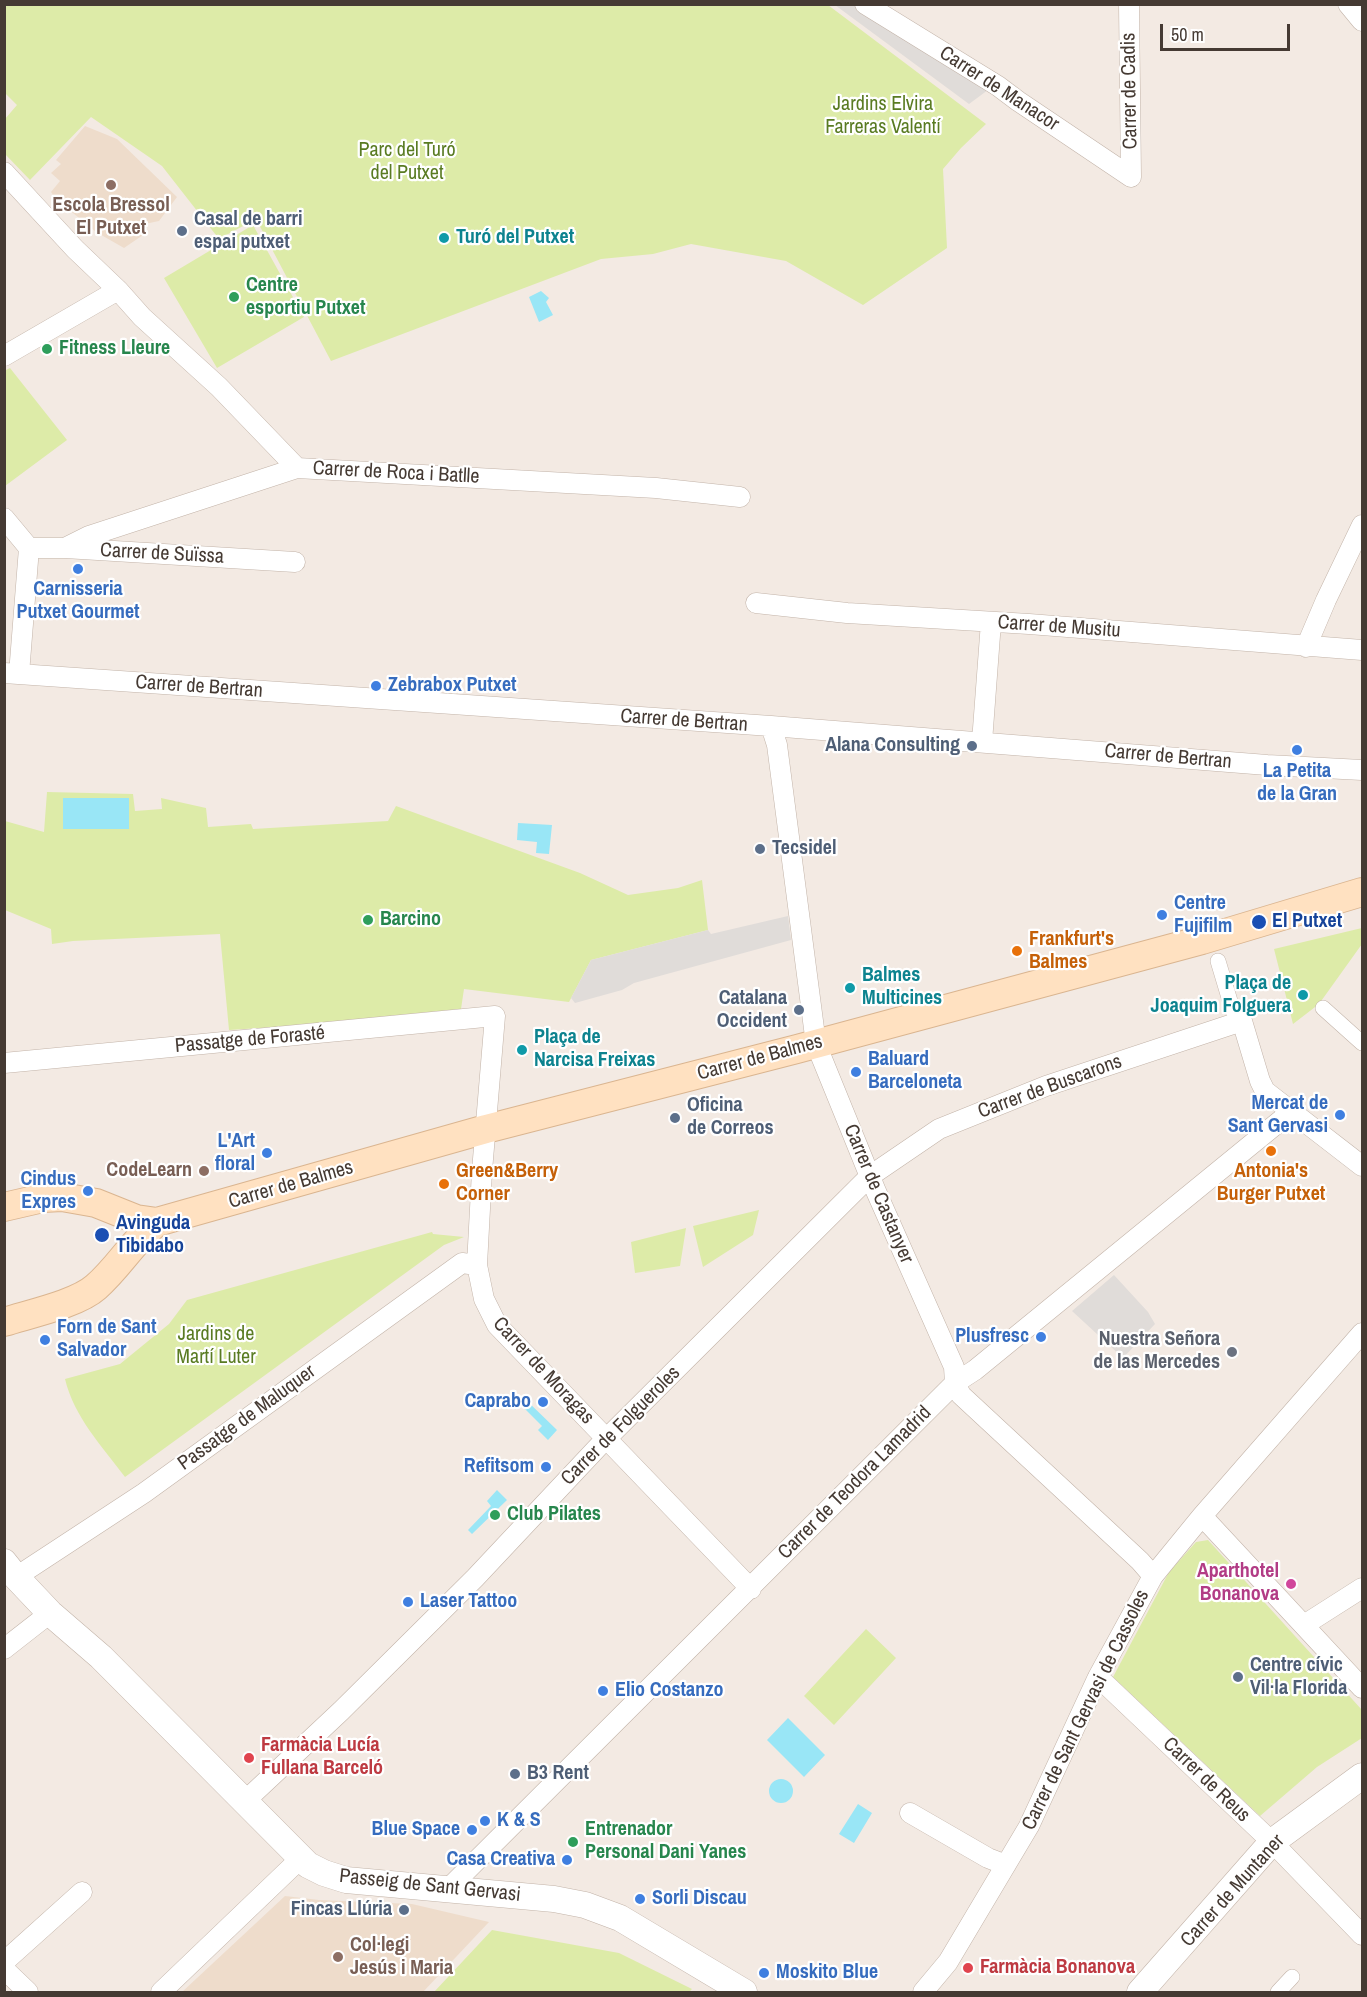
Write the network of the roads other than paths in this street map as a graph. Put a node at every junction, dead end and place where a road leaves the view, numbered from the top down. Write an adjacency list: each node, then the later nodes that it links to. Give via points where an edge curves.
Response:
1 (865, 4): 6 (street, Carrer de Manacor, via 998,86)
2 (1129, 4): 6 (street, Carrer de Cadis)
3 (1348, 4): 4 (street)
4 (1362, 21)
5 (4, 172): 7 (street)
6 (1131, 177)
7 (118, 290): 8 (street); 9 (street)
8 (4, 356)
9 (297, 468): 10 (street, Carrer de Roca i Batlle, via 645,487); 14 (street, Carrer de Roca i Batlle, via 89,536)
10 (740, 497)
11 (4, 518): 13 (street)
12 (1362, 525): 18 (street)
13 (29, 548): 14 (street, Carrer de Suïssa); 20 (street)
14 (65, 548): 15 (street, Carrer de Suïssa)
15 (295, 562)
16 (756, 603): 17 (street, Carrer de Musitu)
17 (991, 622): 18 (street, Carrer de Musitu); 22 (street)
18 (1306, 646): 19 (street, Carrer de Musitu)
19 (1362, 650)
20 (12, 673): 21 (street, Carrer de Bertran)
21 (771, 726): 22 (street, Carrer de Bertran); 29 (street, Carrer de Castanyer, via 777,745)
22 (982, 742): 23 (street, Carrer de Bertran)
23 (1362, 770)
24 (1362, 892): 29 (main road, Carrer de Balmes, via 1202,940)
25 (1218, 962): 27 (street, via 1233,1011)
26 (1323, 1008): 28 (street)
27 (1242, 1021): 31 (street, via 1262,1088); 34 (street, Carrer de Buscarons, via 1046,1086 939,1129)
28 (1362, 1043)
29 (816, 1044): 32 (main road, Carrer de Balmes); 34 (street, Carrer de Castanyer)
30 (4, 1063): 32 (street, Passatge de Forasté, via 495,1016)
31 (1291, 1112): 33 (street); 42 (street, Carrer de Teodora Lamadrid)
32 (486, 1129): 37 (main road, Carrer de Balmes); 38 (street, Carrer de Moragas)
33 (1362, 1166)
34 (870, 1176): 42 (street, Carrer de Castanyer, via 954,1367); 43 (street, Carrer de Folgueroles)
35 (100, 1204): 36 (main road, via 62,1197); 37 (main road, via 136,1219); 39 (main road, via 111,1232)
36 (4, 1207)
37 (157, 1222): 39 (main road, via 141,1234)
38 (477, 1265): 43 (street, Carrer de Moragas, via 484,1299 497,1325); 45 (street, Passatge de Maluquer, via 462,1263 144,1493)
39 (109, 1274): 40 (main road, via 89,1292)
40 (4, 1322)
41 (1362, 1333): 44 (street, Carrer de Sant Gervasi de Cassoles)
42 (955, 1383): 46 (street, Carrer de Castanyer, via 961,1395); 48 (street, Carrer de Teodora Lamadrid)
43 (607, 1439): 48 (street, Carrer de Moragas); 55 (street, Carrer de Folgueroles, via 469,1584)
44 (1202, 1516): 46 (street, Carrer de Sant Gervasi de Cassoles); 50 (street)
45 (10, 1569): 49 (street, Passeig de Sant Gervasi)
46 (1153, 1576): 52 (street, Carrer de Sant Gervasi de Cassoles)
47 (1362, 1588): 50 (street)
48 (751, 1589): 60 (street, Carrer de Teodora Lamadrid)
49 (50, 1613): 51 (street); 55 (street, Passeig de Sant Gervasi, via 102,1657)
50 (1304, 1625): 53 (street)
51 (4, 1649)
52 (1098, 1677): 57 (street, Carrer de Reus); 59 (street, Carrer de Sant Gervasi de Cassoles, via 1029,1826)
53 (1362, 1688)
54 (1362, 1776): 57 (street, Carrer de Muntaner)
55 (244, 1802): 58 (street, Passeig de Sant Gervasi)
56 (910, 1813): 59 (street)
57 (1272, 1842): 62 (street, Carrer de Reus); 70 (street, Carrer de Muntaner)
58 (300, 1859): 60 (street, Passeig de Sant Gervasi, via 346,1880); 67 (street)
59 (1006, 1865): 69 (street, Carrer de Sant Gervasi de Cassoles, via 948,1962)
60 (449, 1888): 68 (street, Passeig de Sant Gervasi, via 585,1905 620,1918)
61 (82, 1892): 63 (street)
62 (1362, 1935)
63 (4, 1962)
64 (4, 1969): 66 (street)
65 (1292, 1977): 71 (street)
66 (28, 1992)
67 (161, 1992)
68 (744, 1992)
69 (923, 1992)
70 (1140, 1992)
71 (1278, 1992)

